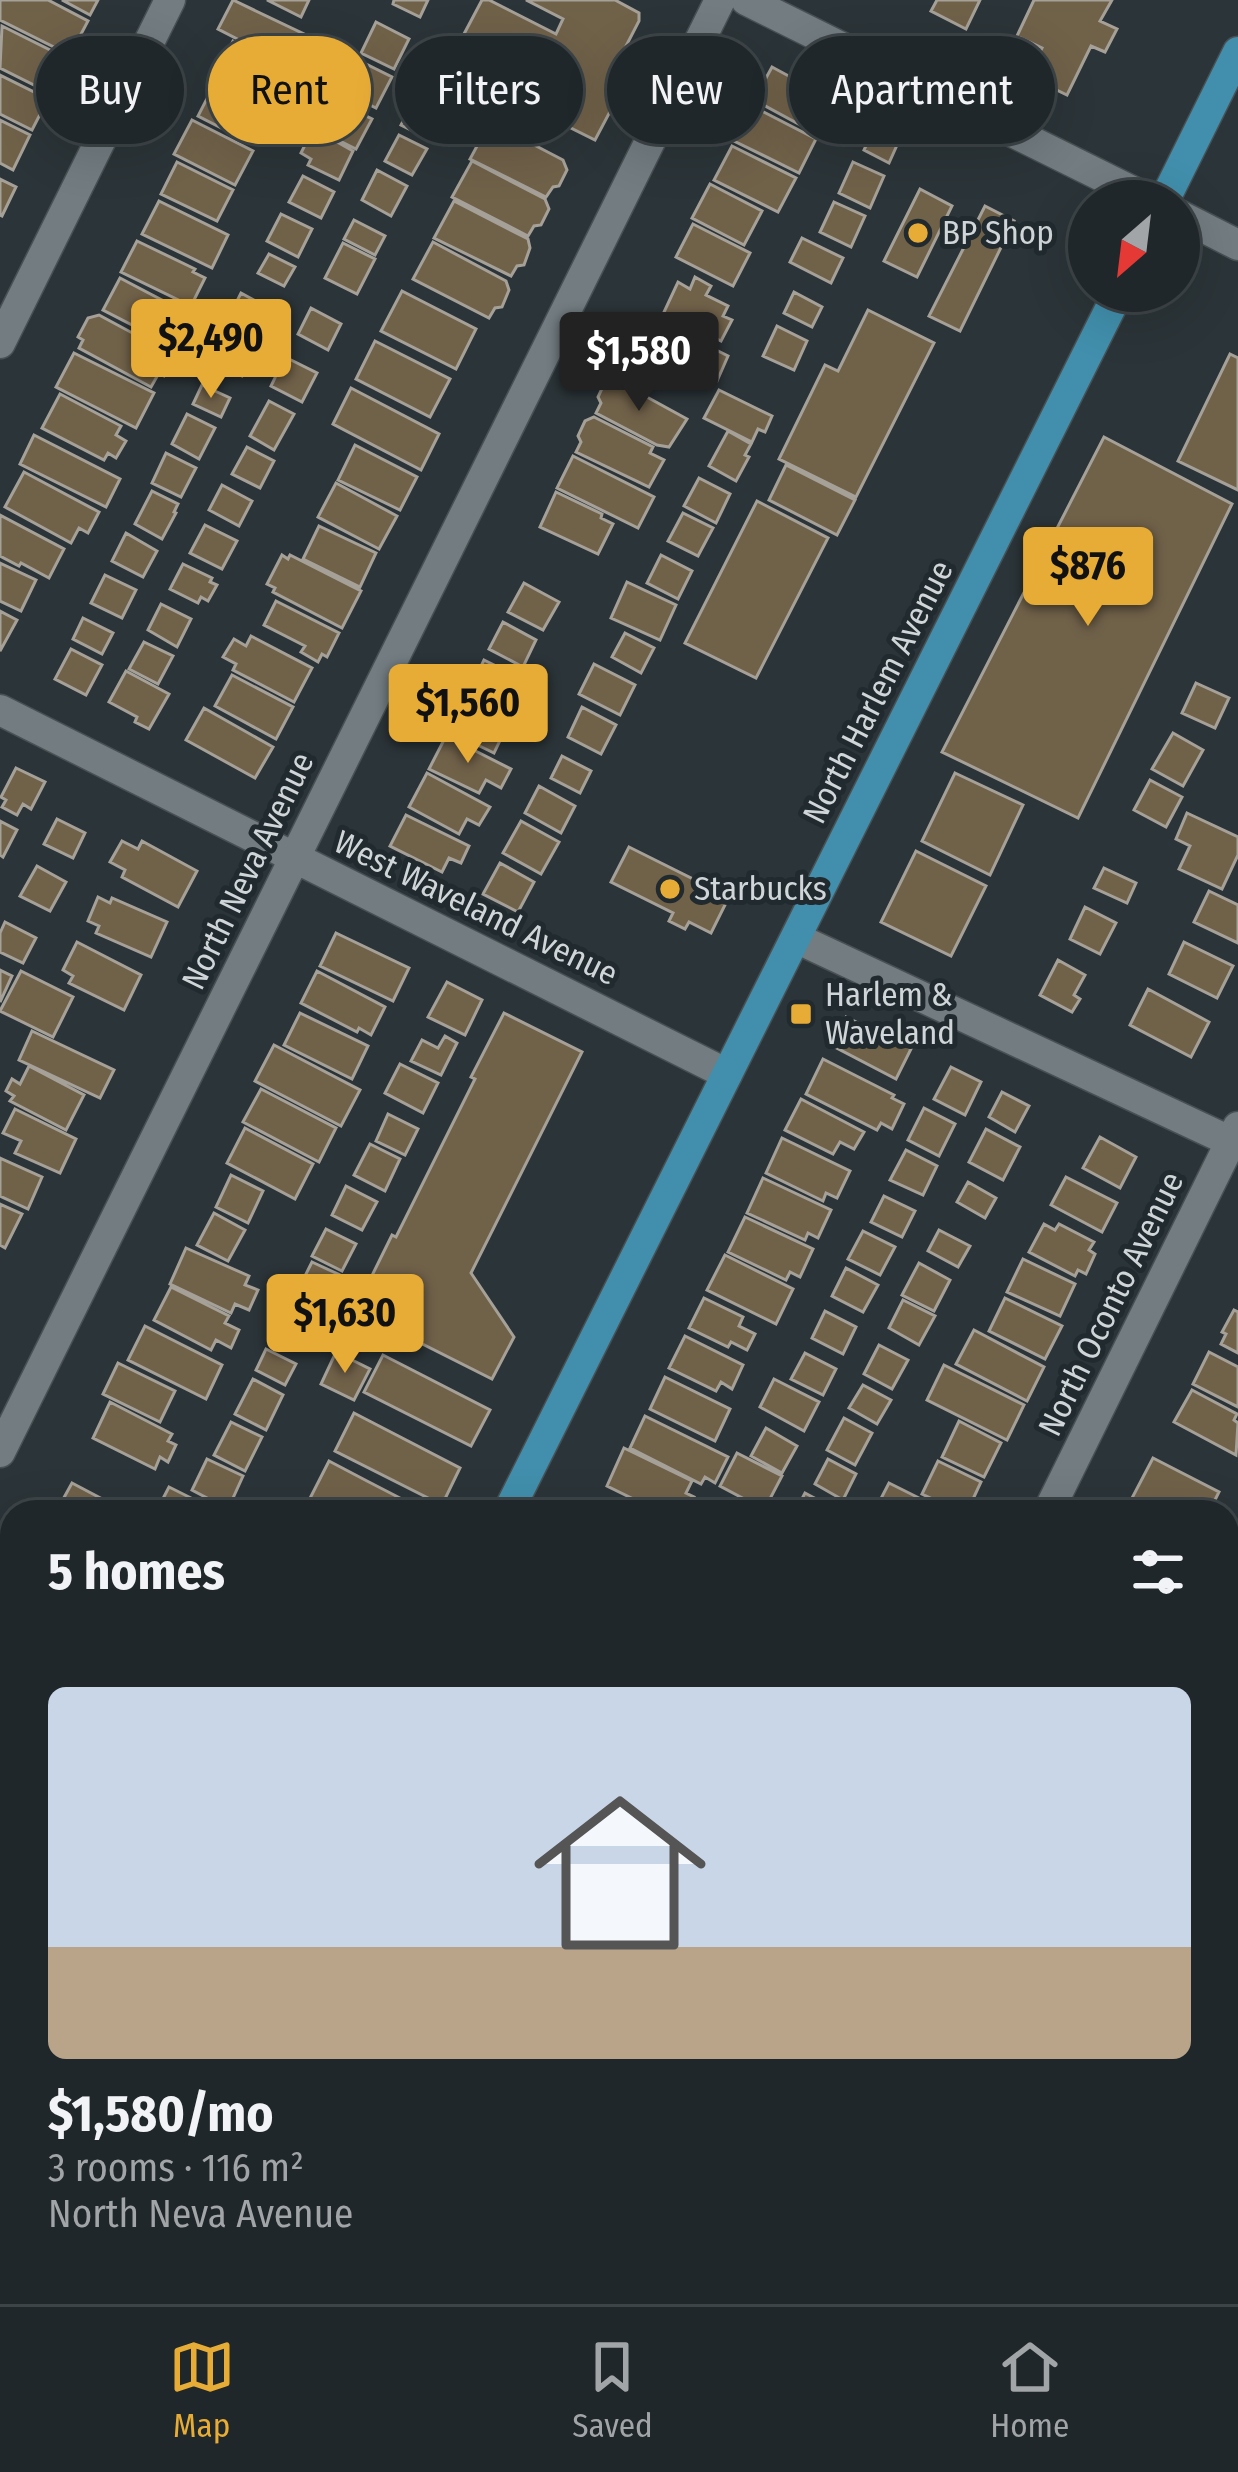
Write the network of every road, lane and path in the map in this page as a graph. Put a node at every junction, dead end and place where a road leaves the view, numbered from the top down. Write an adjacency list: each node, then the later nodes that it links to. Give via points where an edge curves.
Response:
1 (170, 0): 10 (street)
2 (720, 0): 12 (street, North Neva Avenue)
3 (746, 0): 5 (street)
4 (1238, 52): 6 (main road)
5 (1109, 180)
6 (1174, 180)
7 (1200, 226): 8 (street)
8 (1238, 245)
9 (1109, 312): 13 (main road, North Harlem Avenue)
10 (0, 343)
11 (0, 710): 12 (street, West Waveland Avenue)
12 (295, 858): 14 (street, West Waveland Avenue); 16 (street, North Neva Avenue)
13 (796, 938): 14 (main road, North Harlem Avenue); 15 (street)
14 (728, 1074): 17 (main road, North Harlem Avenue)
15 (1236, 1138): 18 (street, North Oconto Avenue)
16 (0, 1452)
17 (514, 1500)
18 (1054, 1500)

